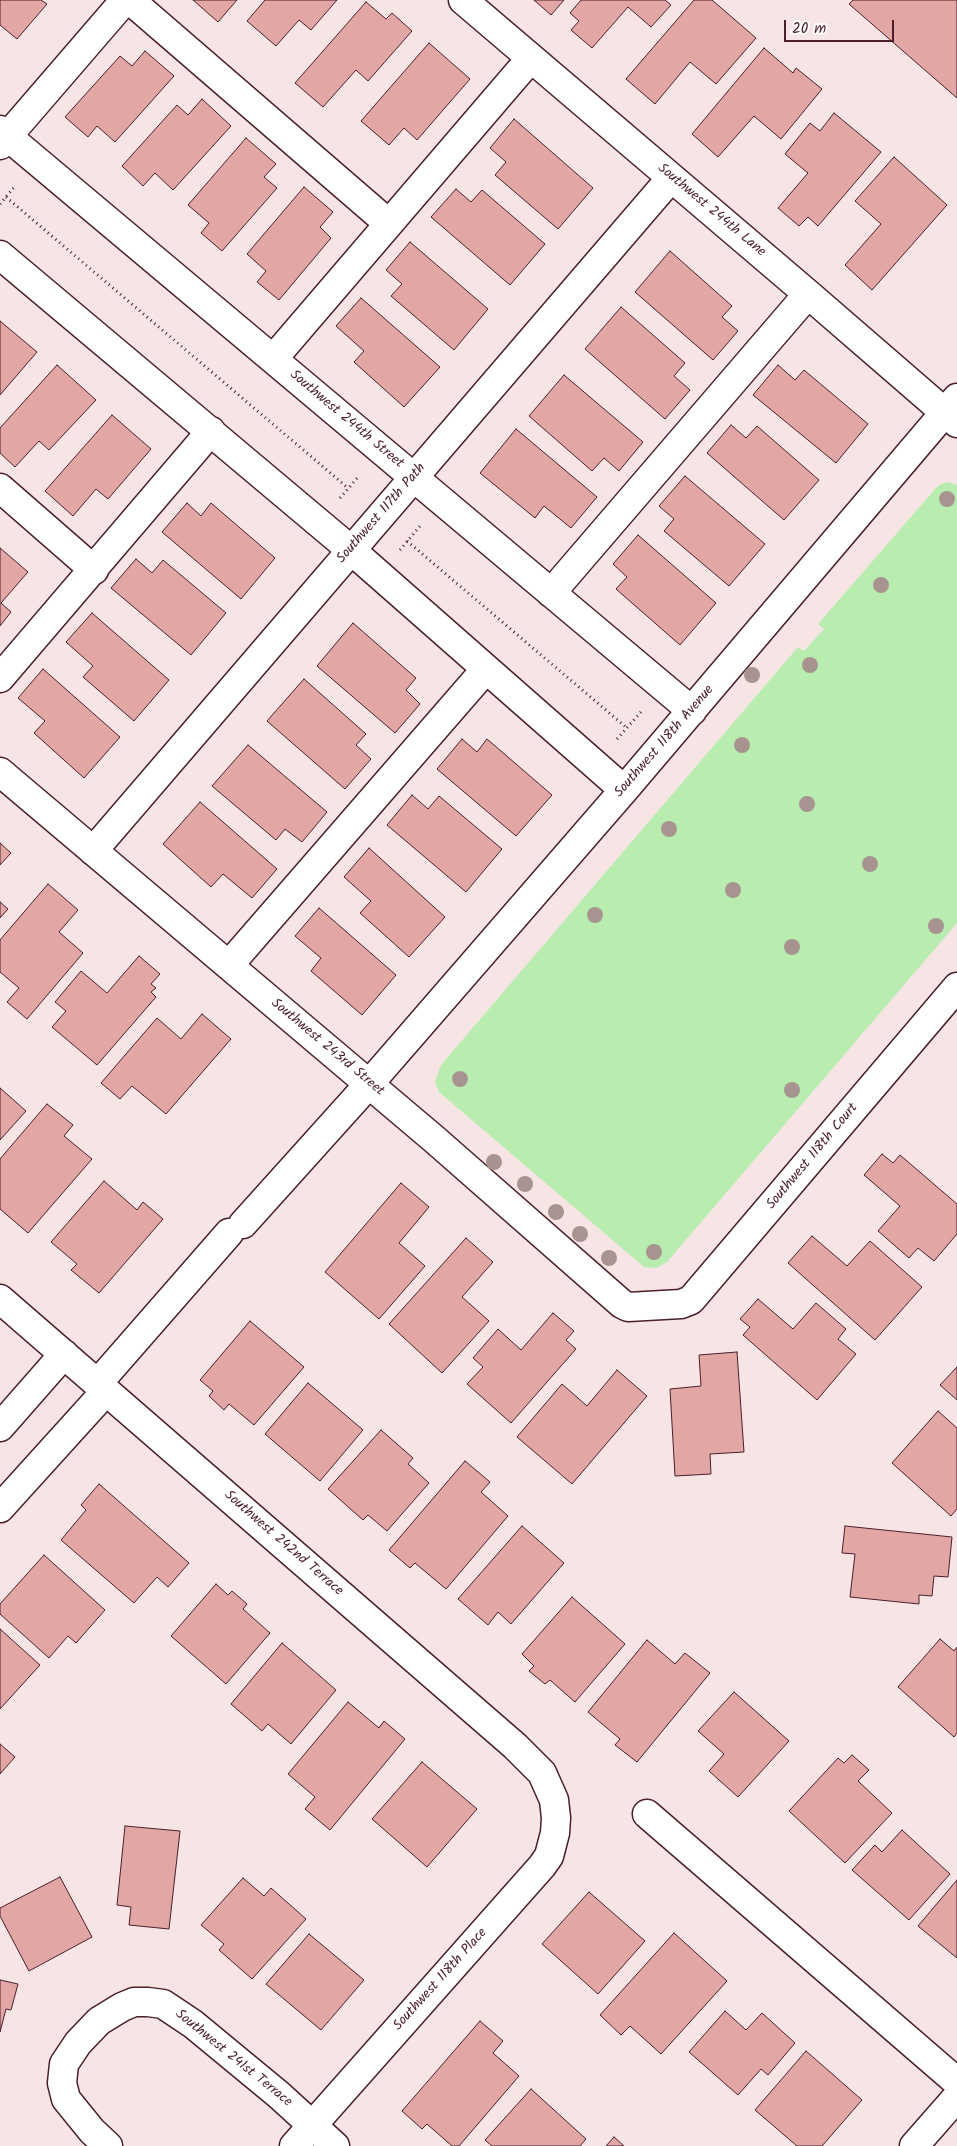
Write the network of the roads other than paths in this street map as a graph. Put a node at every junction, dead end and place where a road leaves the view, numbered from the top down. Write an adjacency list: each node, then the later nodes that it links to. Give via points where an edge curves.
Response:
1 (125, 0): 5 (street)
2 (130, 0): 7 (street)
3 (463, 0): 4 (street, Southwest 244th Lane)
4 (531, 58): 6 (street, Southwest 244th Lane); 7 (street)
5 (6, 134): 10 (street, Southwest 244th Street)
6 (671, 178): 9 (street, Southwest 244th Lane); 13 (street, Southwest 117th Path)
7 (388, 223): 10 (street)
8 (0, 255): 12 (street)
9 (808, 294): 11 (street, Southwest 244th Lane); 17 (street)
10 (273, 359): 13 (street, Southwest 244th Street)
11 (953, 411): 20 (street, Southwest 118th Avenue)
12 (211, 432): 15 (street); 16 (street)
13 (413, 477): 15 (street, Southwest 117th Path); 17 (street, Southwest 244th Street)
14 (0, 488): 16 (street)
15 (351, 550): 18 (street); 23 (street, Southwest 117th Path)
16 (94, 570): 19 (street)
17 (551, 593): 20 (street, Southwest 244th Street)
18 (486, 669): 22 (street); 24 (street)
19 (0, 678)
20 (692, 711): 22 (street, Southwest 118th Avenue)
21 (0, 772): 23 (street, Southwest 243rd Street)
22 (624, 790): 26 (street, Southwest 118th Avenue)
23 (93, 850): 24 (street, Southwest 243rd Street)
24 (229, 965): 26 (street, Southwest 243rd Street)
25 (953, 999): 28 (street, Southwest 118th Court, via 691,1300)
26 (369, 1084): 28 (street, Southwest 243rd Street, via 622,1304 633,1308); 30 (street, Southwest 118th Avenue, via 236,1229)
27 (0, 1300): 29 (street, Southwest 242nd Terrace)
28 (658, 1306)
29 (64, 1354): 30 (street, Southwest 242nd Terrace); 31 (street)
30 (102, 1387): 32 (street); 33 (street, Southwest 242nd Terrace, via 515,1746 542,1774)
31 (0, 1427)
32 (0, 1508)
33 (554, 1800): 37 (street, Southwest 118th Place, via 555,1833 549,1856 542,1866)
34 (647, 1814): 35 (street)
35 (957, 2082)
36 (957, 2097): 41 (street)
37 (312, 2125): 38 (street, Southwest 241st Terrace, via 178,2014 163,2004 134,2002 99,2021 64,2064 62,2083 66,2099); 39 (street, Southwest 118th Place); 40 (street, Southwest 241st Terrace)
38 (108, 2146)
39 (294, 2146)
40 (335, 2146)
41 (914, 2146)

